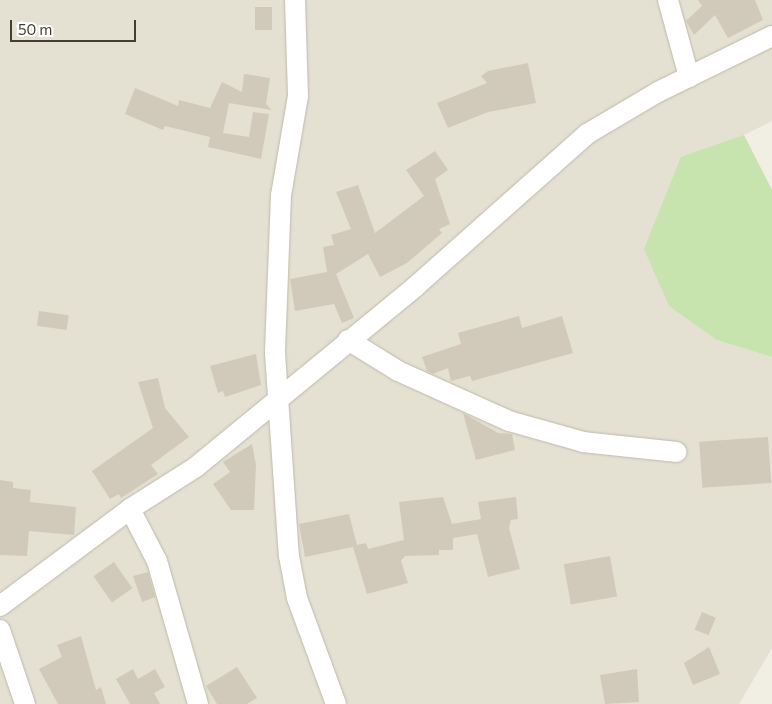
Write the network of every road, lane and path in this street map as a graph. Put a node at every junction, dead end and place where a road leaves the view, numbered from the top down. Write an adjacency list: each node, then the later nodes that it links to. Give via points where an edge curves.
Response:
1 (295, 0): 6 (street, via 298,96 281,195 275,353)
2 (668, 0): 4 (street)
3 (772, 36): 4 (street)
4 (689, 77): 5 (street, via 587,134)
5 (348, 340): 6 (street); 7 (street, via 398,371 509,421 583,442)
6 (279, 396): 8 (street, via 196,467); 11 (street, via 289,556 297,598)
7 (676, 452)
8 (130, 509): 9 (street); 13 (street, via 157,561)
9 (0, 606)
10 (0, 630): 12 (street)
11 (332, 702)
12 (25, 704)
13 (198, 704)

